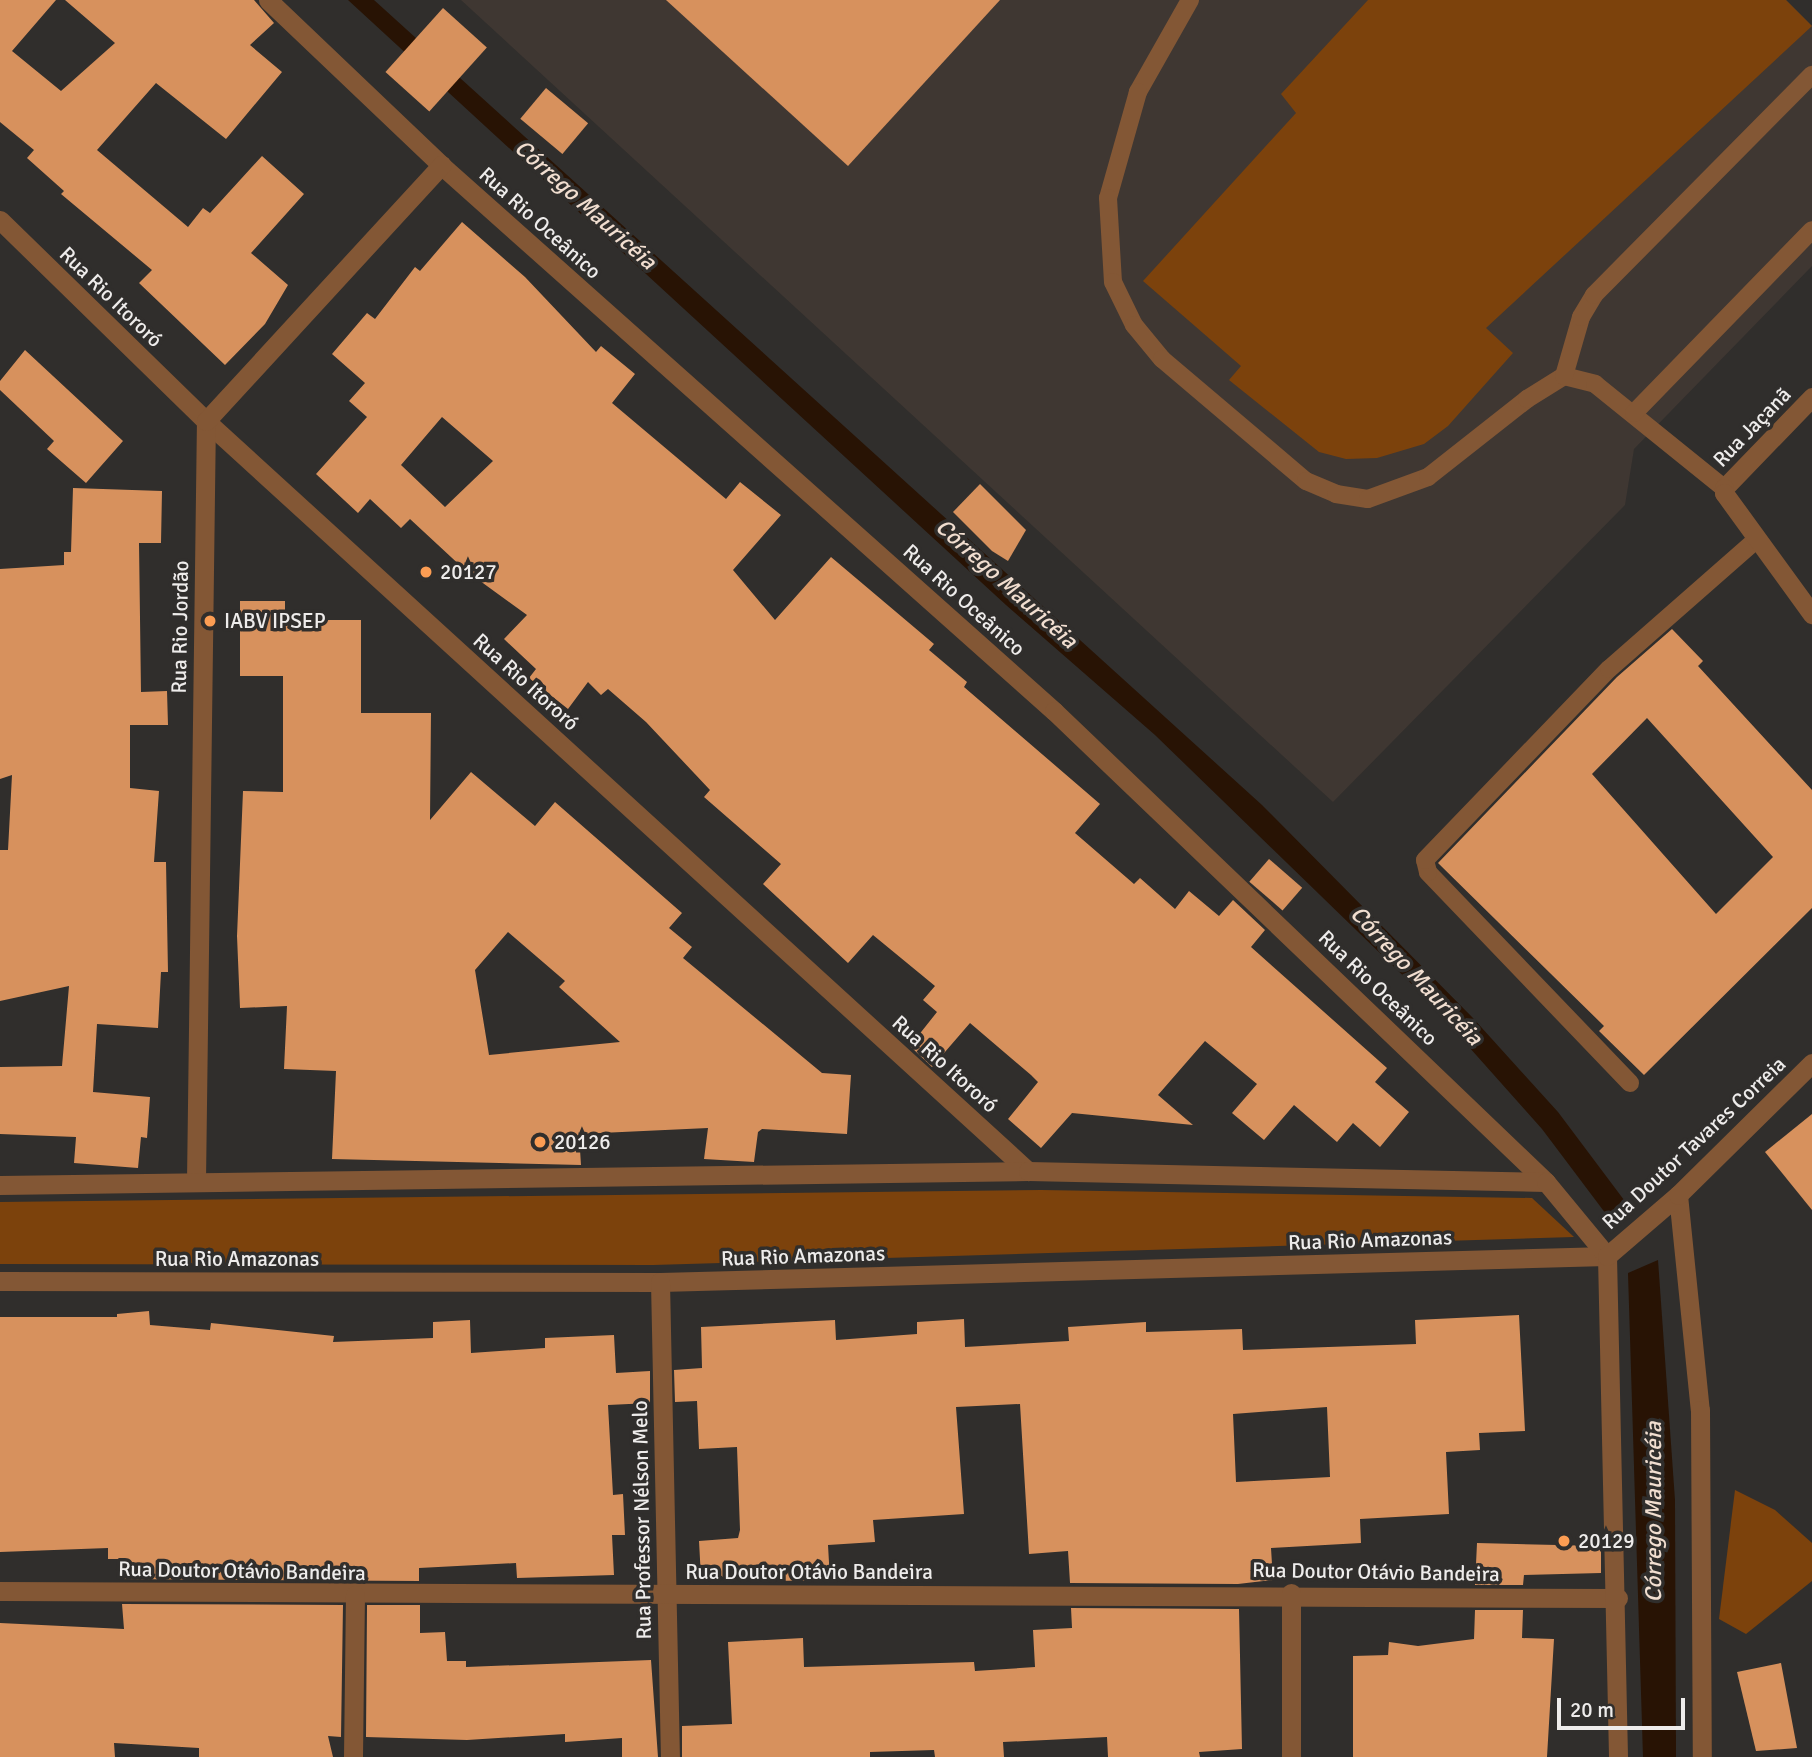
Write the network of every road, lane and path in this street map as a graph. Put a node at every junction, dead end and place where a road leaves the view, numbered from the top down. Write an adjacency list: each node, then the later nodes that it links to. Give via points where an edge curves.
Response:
1 (268, 0): 4 (street, Rua Rio Oceânico)
2 (1190, 0): 7 (lane, via 1138,92 1108,198 1112,282 1134,325 1162,359 1306,481 1336,494 1368,499 1429,477 1527,399)
3 (1812, 75): 7 (lane, via 1594,295 1581,317)
4 (440, 165): 10 (street); 18 (street, Rua Rio Oceânico, via 1054,711)
5 (0, 220): 10 (street, Rua Rio Itororó)
6 (1812, 230): 9 (lane)
7 (1564, 376): 9 (lane, via 1595,384)
8 (1812, 397): 11 (street, Rua Jaçanã)
9 (1634, 413): 11 (lane)
10 (205, 421): 16 (street, Rua Rio Itororó); 17 (street, Rua Rio Jordão)
11 (1724, 488): 12 (street, via 1726,498)
12 (1756, 540): 13 (street); 15 (lane, via 1609,669 1425,860 1429,872)
13 (1812, 614)
14 (1812, 1063): 20 (street, Rua Doutor Tavares Correia)
15 (1630, 1083)
16 (1028, 1171): 17 (street); 18 (street)
17 (196, 1181): 19 (street)
18 (1546, 1182): 21 (street, Rua Rio Oceânico)
19 (0, 1185)
20 (1678, 1195): 21 (street, Rua Doutor Tavares Correia); 33 (street, via 1700,1410)
21 (1607, 1256): 23 (street, Rua Rio Amazonas); 28 (street)
22 (0, 1281): 23 (street, Rua Rio Amazonas)
23 (660, 1282): 27 (street, Rua Professor Nélson Melo)
24 (0, 1591): 26 (street, Rua Doutor Otávio Bandeira)
25 (1292, 1593): 27 (street, Rua Doutor Otávio Bandeira); 28 (street, Rua Doutor Otávio Bandeira); 31 (street)
26 (355, 1595): 27 (street, Rua Doutor Otávio Bandeira); 29 (street)
27 (667, 1595): 30 (street, Rua Professor Nélson Melo)
28 (1618, 1598): 32 (street)
29 (353, 1757)
30 (670, 1757)
31 (1291, 1757)
32 (1618, 1757)
33 (1702, 1757)

